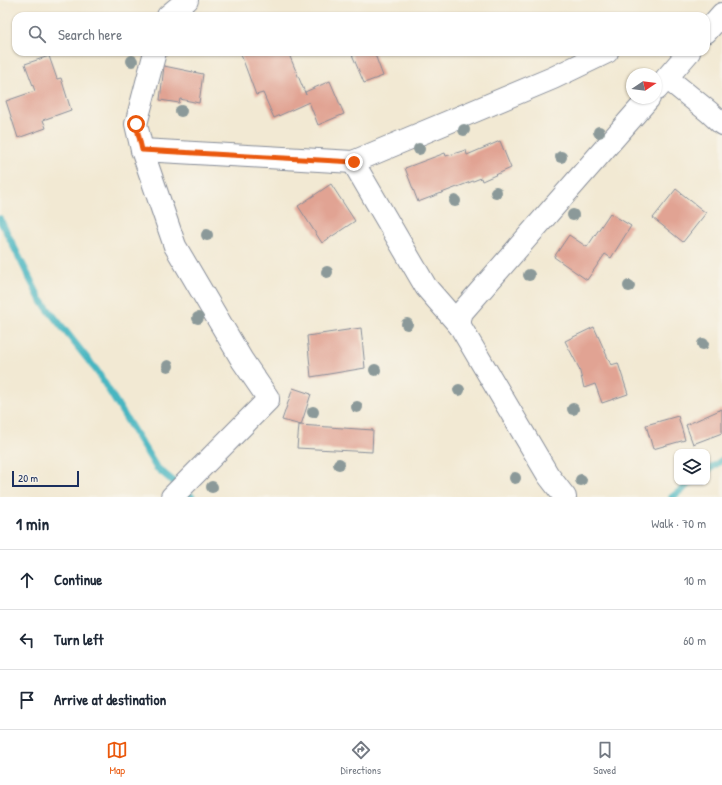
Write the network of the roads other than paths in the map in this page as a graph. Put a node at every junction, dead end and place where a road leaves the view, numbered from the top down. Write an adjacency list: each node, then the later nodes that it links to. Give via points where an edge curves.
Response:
1 (187, 0): 2 (street)
2 (173, 12)
3 (154, 56): 10 (street, via 136,124)
4 (600, 56): 11 (street)
5 (686, 56): 6 (street)
6 (662, 83)
7 (662, 85): 9 (street, via 709,112)
8 (644, 104): 12 (street, via 462,312)
9 (722, 124)
10 (142, 150): 11 (street); 13 (street, via 175,246 242,360 268,398)
11 (354, 162): 12 (street, via 426,287)
12 (460, 326): 14 (street, via 548,475)
13 (172, 497)
14 (565, 497)

